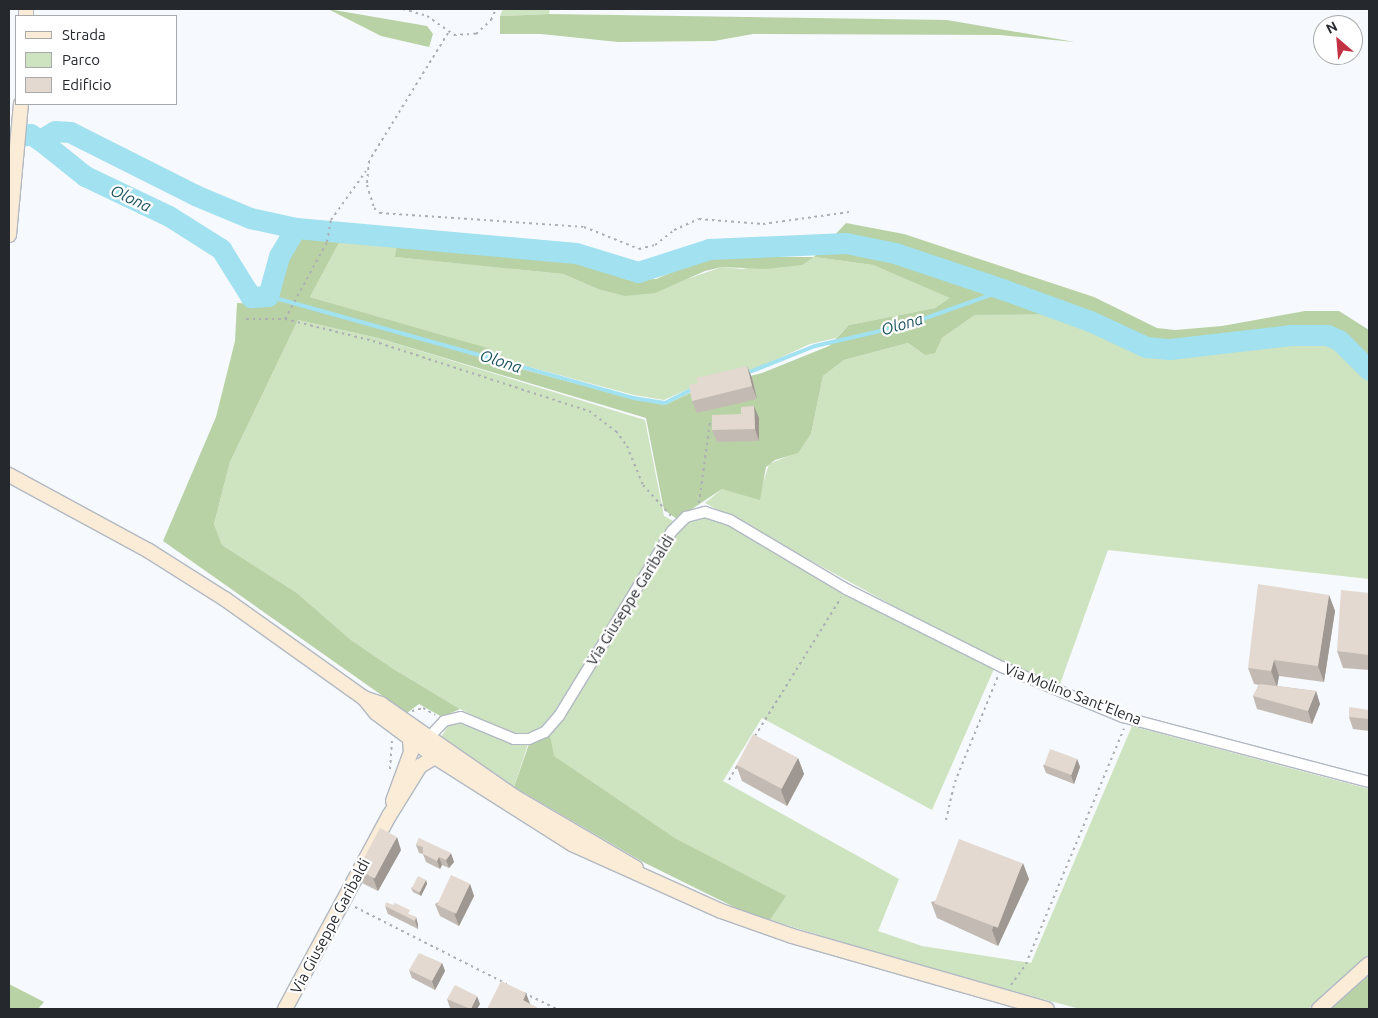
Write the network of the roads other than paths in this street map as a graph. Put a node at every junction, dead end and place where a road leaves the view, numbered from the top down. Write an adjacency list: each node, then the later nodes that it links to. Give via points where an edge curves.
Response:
1 (21, 105): 2 (street)
2 (9, 235)
3 (10, 478): 5 (street, via 173,566 250,616)
4 (846, 589): 6 (street, Via Giuseppe Garibaldi, via 730,520 714,513 698,512 680,523 551,727 535,737 522,740 506,738 468,719 456,717 444,720); 9 (street, Via Molino Sant'Elena, via 1002,667 1128,718)
5 (364, 698): 7 (street); 11 (street, via 381,704 515,797)
6 (432, 733)
7 (413, 746): 8 (street); 10 (street, Via Giuseppe Garibaldi); 11 (street, via 425,743 517,806)
8 (435, 757): 10 (street, Via Giuseppe Garibaldi, via 420,766); 12 (street, via 572,844)
9 (1369, 782)
10 (389, 816): 15 (street, Via Giuseppe Garibaldi)
11 (570, 828): 12 (street)
12 (652, 880): 16 (street, via 800,939)
13 (1369, 964): 14 (street)
14 (1322, 1007)
15 (285, 1009)
16 (1047, 1009)

